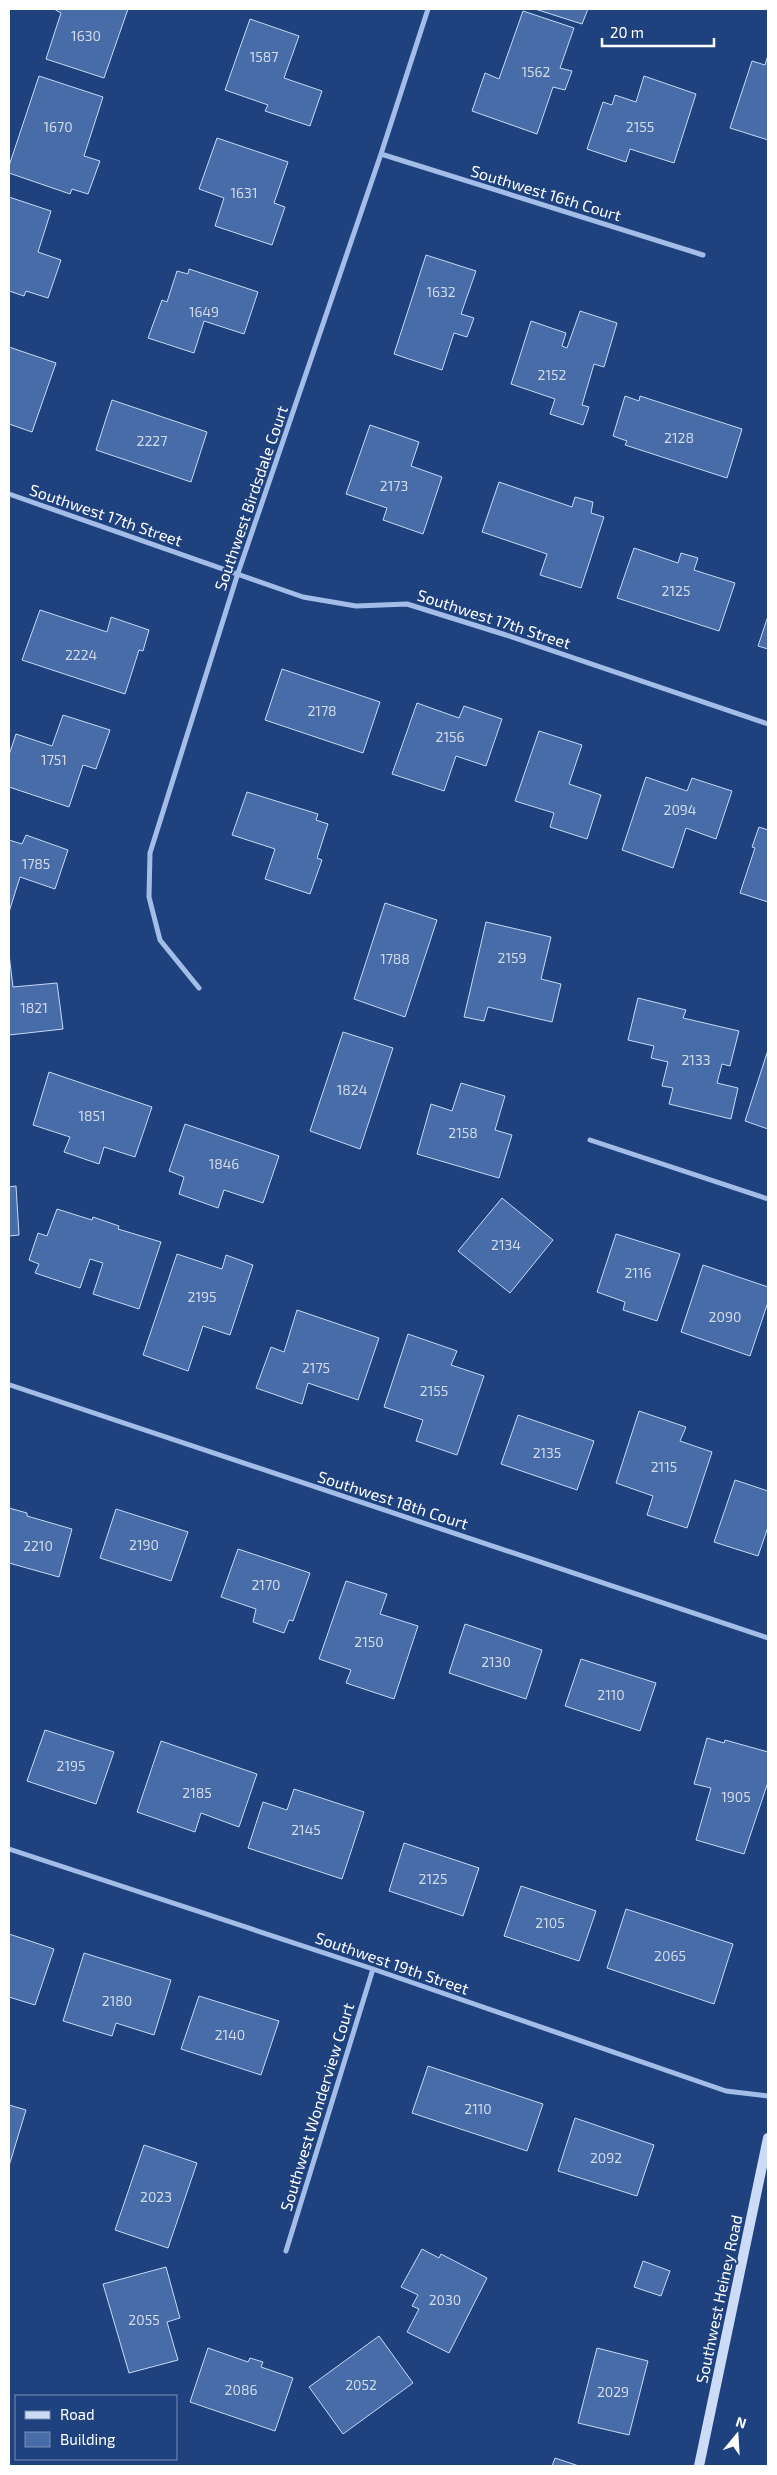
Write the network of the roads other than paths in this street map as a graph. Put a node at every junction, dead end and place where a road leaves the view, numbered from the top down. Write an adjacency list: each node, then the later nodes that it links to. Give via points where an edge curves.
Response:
1 (428, 9): 2 (street, Southwest Birdsdale Court)
2 (381, 154): 3 (street, Southwest 16th Court); 5 (street, Southwest Birdsdale Court)
3 (703, 255)
4 (9, 494): 5 (street, Southwest 17th Street)
5 (238, 573): 6 (street, Southwest 17th Street, via 311,599 356,606 407,604); 7 (street, Southwest Birdsdale Court, via 150,852 149,897 160,940)
6 (768, 724)
7 (199, 988)
8 (590, 1140): 9 (street)
9 (768, 1198)
10 (10, 1385): 11 (street, Southwest 18th Court)
11 (768, 1638)
12 (9, 1849): 13 (street, Southwest 19th Street)
13 (373, 1969): 14 (street, Southwest 19th Street, via 726,2091); 16 (street, Southwest Wonderview Court)
14 (768, 2096)
15 (768, 2138): 17 (street, Southwest Heiney Road)
16 (286, 2251)
17 (699, 2466)

